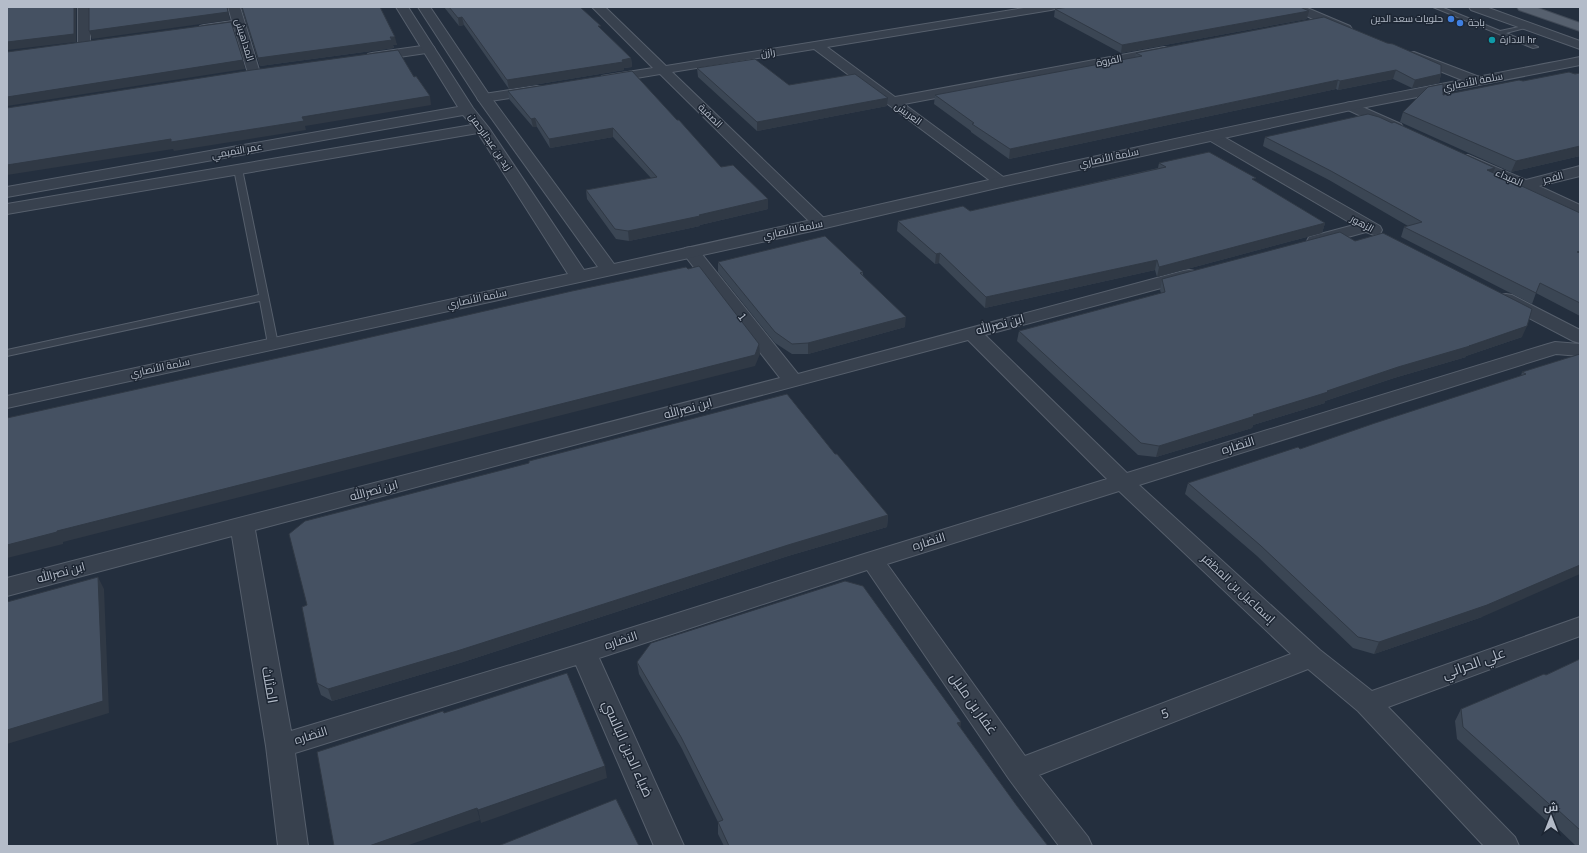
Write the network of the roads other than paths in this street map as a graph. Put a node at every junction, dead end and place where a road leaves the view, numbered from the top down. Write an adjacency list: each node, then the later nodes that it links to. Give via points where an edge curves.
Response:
1 (84, 7): 23 (street, via 88,44)
2 (234, 7): 14 (street, المداهيش)
3 (402, 7): 25 (street, زيد بن عبدالرحمن)
4 (424, 7): 37 (street, زيد بن عبدالرحمن)
5 (598, 7): 30 (street, الصفية)
6 (984, 7): 12 (street)
7 (1050, 7): 12 (street, رازن)
8 (1295, 7): 13 (street)
9 (1436, 7): 20 (lane)
10 (1475, 7): 16 (street)
11 (1523, 7): 17 (main road)
12 (999, 16): 21 (street, رازن)
13 (1325, 20): 15 (street); 19 (street)
14 (239, 24): 18 (street); 32 (street, المداهيش)
15 (1302, 25)
16 (1528, 26): 20 (lane); 22 (street)
17 (1580, 27)
18 (194, 30)
19 (1354, 32)
20 (1498, 33): 24 (lane)
21 (816, 45): 30 (street, رازن); 38 (street, العريش)
22 (1580, 45)
23 (69, 47)
24 (1535, 47)
25 (429, 48): 28 (street); 40 (street, زيد بن عبدالرحمن)
26 (1178, 48): 38 (street, الفروة)
27 (1405, 52): 35 (street)
28 (357, 59)
29 (1580, 61): 35 (street, سلمة الأنصاري)
30 (663, 70): 34 (street, رازن); 54 (street, الصفية)
31 (270, 71): 32 (street)
32 (254, 73): 33 (street)
33 (239, 76)
34 (593, 81)
35 (1478, 81): 39 (street, سلمة الأنصاري)
36 (546, 88): 37 (street)
37 (484, 98): 59 (street, زيد بن عبدالرحمن)
38 (892, 102): 49 (street, العريش)
39 (1351, 106): 43 (street); 45 (street, سلمة الأنصاري)
40 (467, 110): 41 (street, عمر التميمي); 42 (street, زيد بن عبدالرحمن)
41 (438, 116): 44 (street); 51 (street, عمر التميمي)
42 (482, 128): 44 (street); 61 (street, زيد بن عبدالرحمن)
43 (1409, 133)
44 (447, 134): 47 (street)
45 (1212, 136): 49 (street, سلمة الأنصاري); 55 (street, الزهور)
46 (1453, 152): 50 (street, المبداء)
47 (238, 169): 52 (street); 63 (lane)
48 (1580, 170): 50 (street, الفجر)
49 (1001, 182): 54 (street, سلمة الأنصاري)
50 (1525, 186): 53 (street, المبداء)
51 (7, 192)
52 (7, 209)
53 (1580, 211)
54 (821, 224): 58 (street, سلمة الأنصاري)
55 (1367, 227): 56 (street, الزهور); 57 (street)
56 (1388, 238)
57 (1298, 245)
58 (691, 252): 59 (street, سلمة الأنصاري); 69 (street, 1)
59 (609, 270): 61 (street, سلمة الأنصاري)
60 (1207, 270): 64 (street, ابن نصرالله)
61 (579, 277): 66 (street, سلمة الأنصاري)
62 (1495, 293): 65 (street)
63 (264, 297): 66 (lane); 68 (lane)
64 (972, 333): 69 (street, ابن نصرالله); 71 (street, إسماعيل بن المظفر)
65 (1580, 337)
66 (273, 344): 70 (street, سلمة الأنصاري)
67 (1580, 350): 71 (street, النضاره, via 1555,348)
68 (7, 353)
69 (793, 381): 72 (street, ابن نصرالله)
70 (7, 402)
71 (1122, 482): 73 (street, النضاره); 77 (street, إسماعيل بن المظفر)
72 (242, 525): 74 (street, ابن نصرالله); 79 (street, المثلث)
73 (872, 560): 76 (street, النضاره); 80 (street, غفار بن مليل)
74 (7, 587)
75 (1580, 626): 78 (street, علي الحراني)
76 (584, 653): 79 (street, النضاره); 82 (street, ضياء الدين البالسي)
77 (1311, 657): 78 (street, إسماعيل بن المظفر); 80 (street, 5)
78 (1368, 703): 84 (street, إسماعيل بن المظفر)
79 (280, 746): 81 (street, المثلث)
80 (1019, 771): 83 (street, غفار بن مليل)
81 (293, 846)
82 (669, 846)
83 (1077, 846)
84 (1504, 846)

